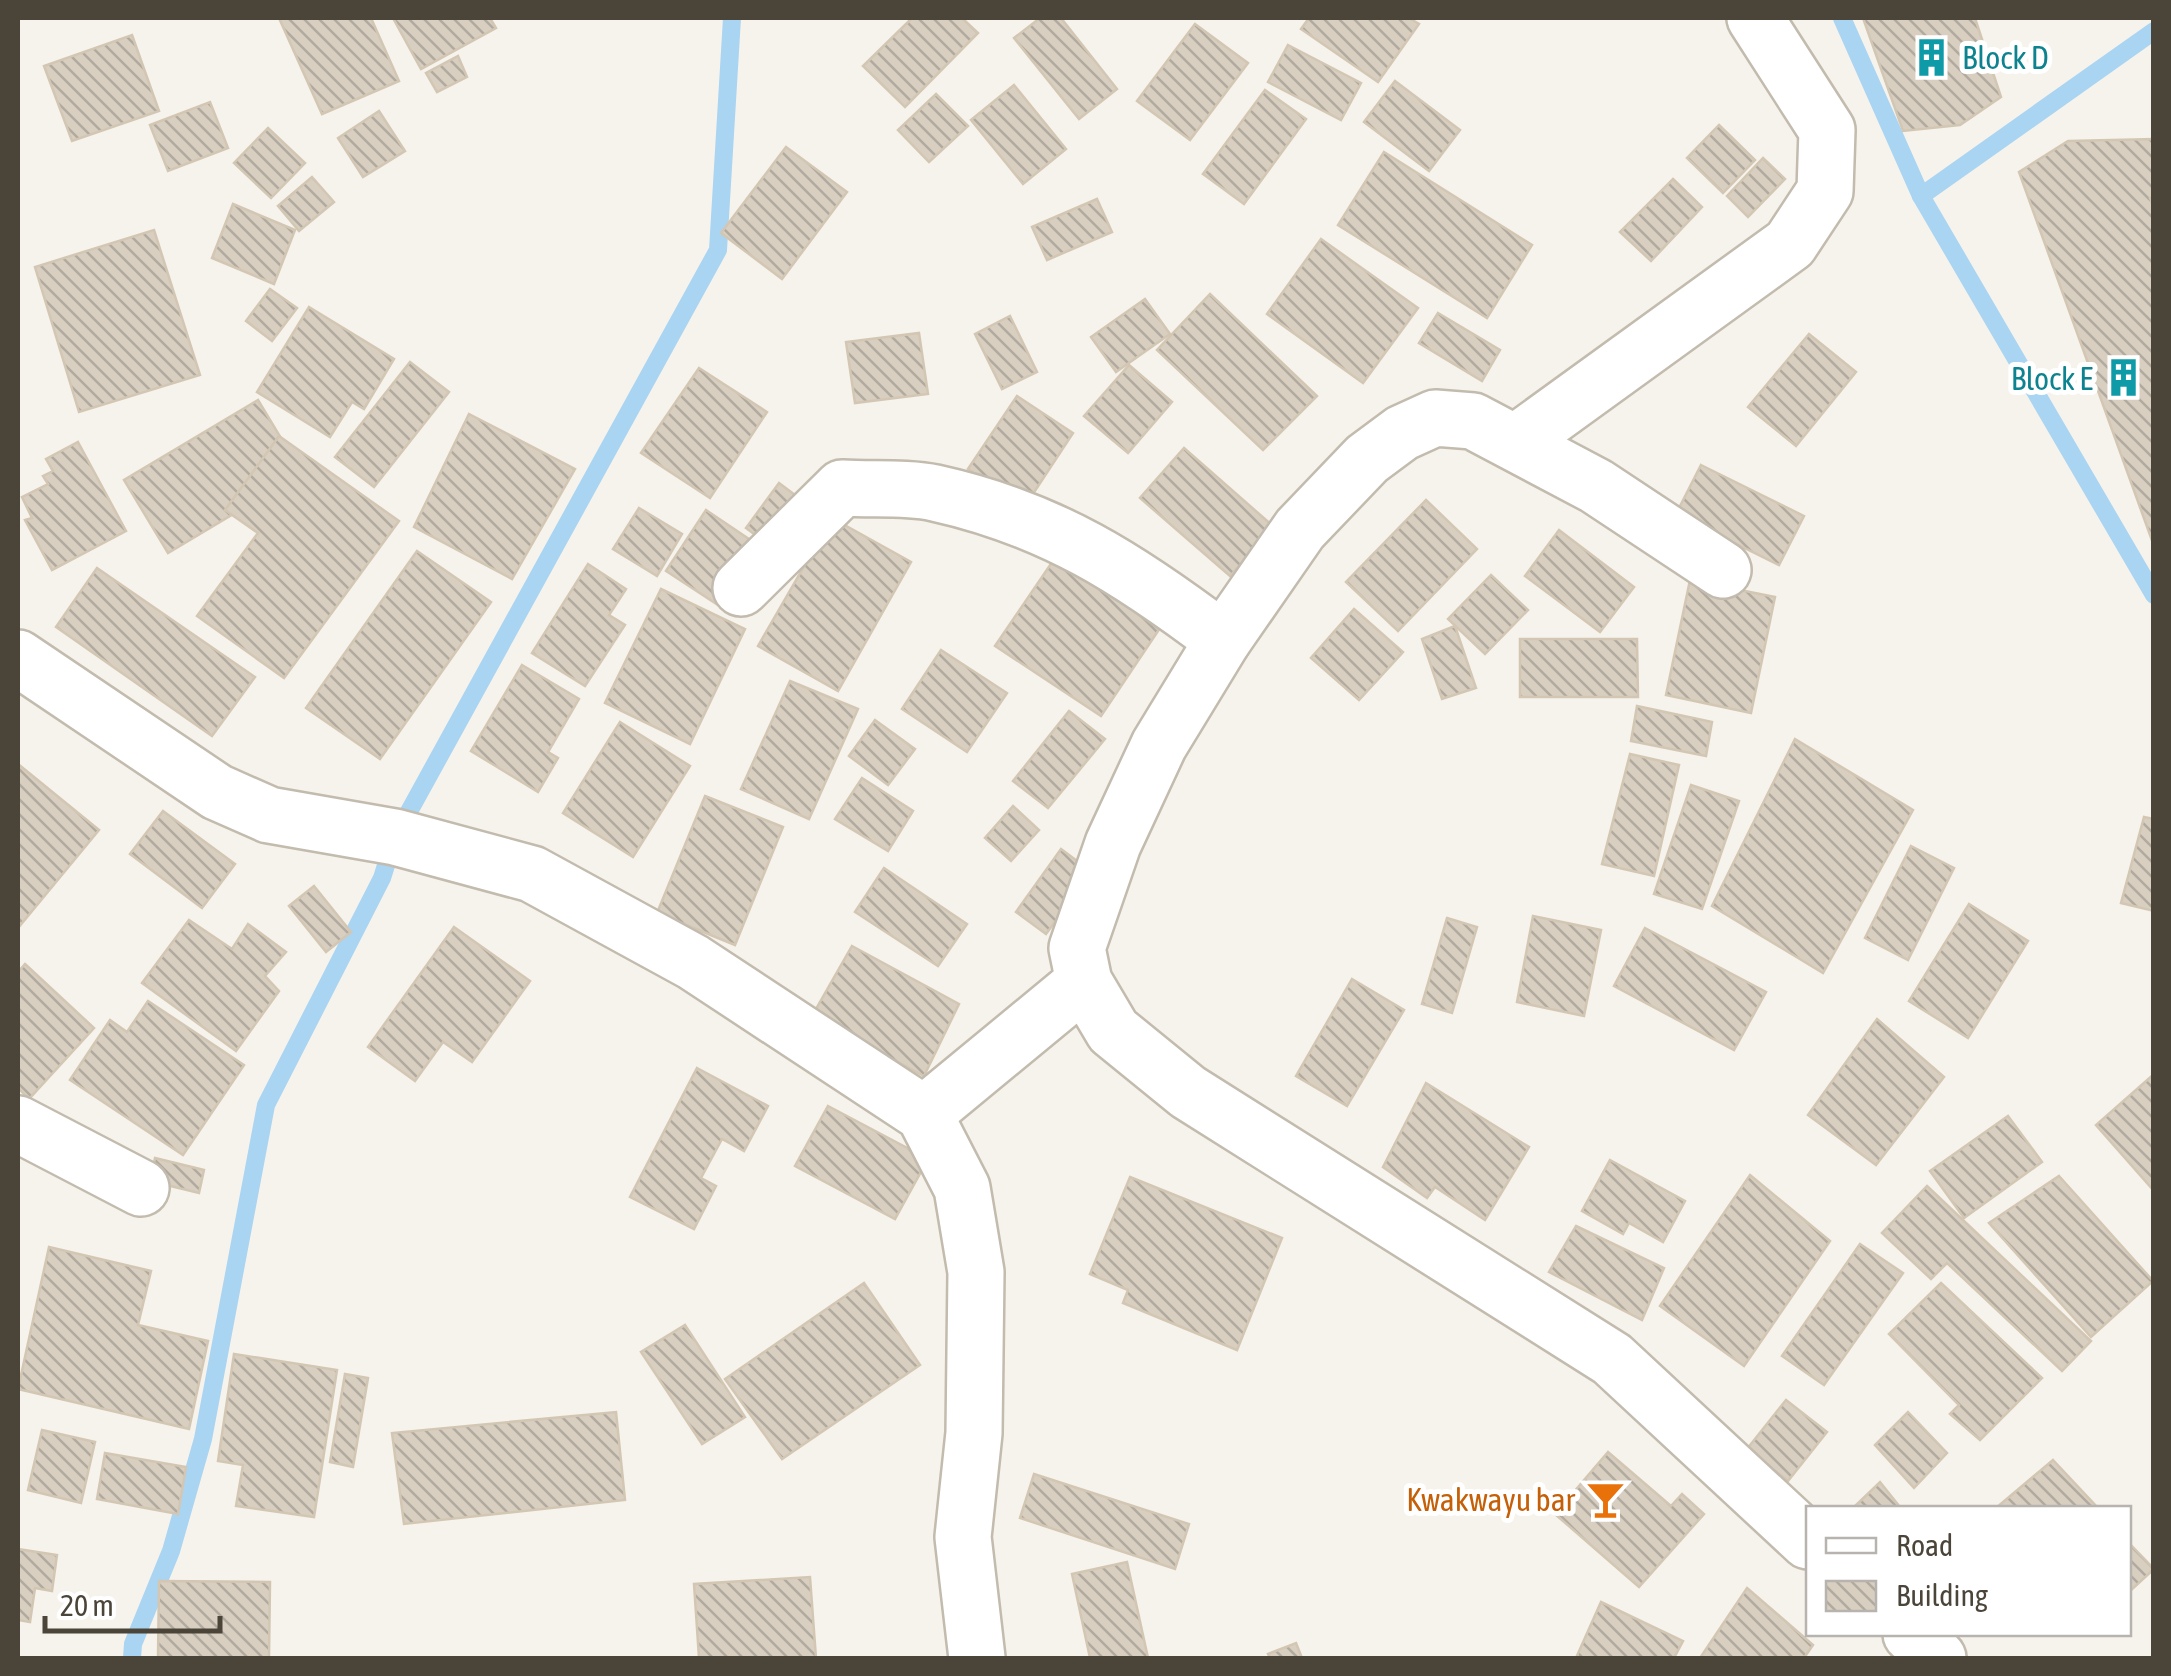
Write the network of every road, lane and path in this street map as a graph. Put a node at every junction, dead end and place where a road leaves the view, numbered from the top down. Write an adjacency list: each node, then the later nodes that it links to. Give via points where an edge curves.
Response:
1 (1755, 18): 2 (street, via 1827,130 1825,191 1790,244)
2 (1518, 441): 3 (street); 5 (street, via 1473,421 1435,418 1402,433 1367,459 1300,529)
3 (1723, 570)
4 (741, 588): 5 (street, via 842,488 933,493 1086,545 1138,575)
5 (1222, 640): 7 (street, via 1159,745 1114,844 1078,948)
6 (18, 658): 8 (street, via 217,792 269,815 413,842 532,874 692,962)
7 (1084, 982): 8 (street); 11 (street, via 1113,1031 1188,1092 1612,1359)
8 (924, 1114): 13 (street, via 962,1188 976,1272 964,1538)
9 (18, 1124): 10 (street)
10 (141, 1188)
11 (1806, 1539)
12 (1913, 1636): 14 (street)
13 (977, 1658)
14 (1938, 1658)

